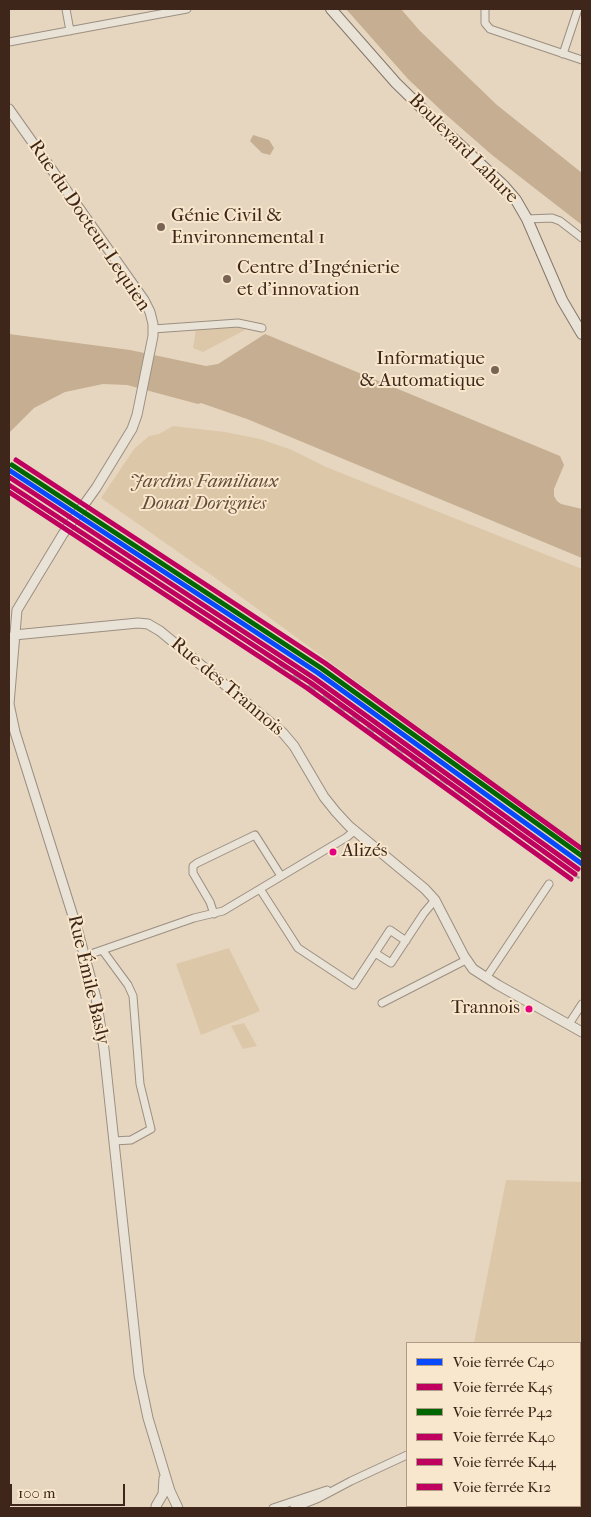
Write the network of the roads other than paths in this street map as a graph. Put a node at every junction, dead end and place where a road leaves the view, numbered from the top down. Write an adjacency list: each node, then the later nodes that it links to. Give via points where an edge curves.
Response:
1 (66, 9): 6 (street)
2 (187, 9): 6 (street)
3 (331, 9): 11 (main road, Boulevard Lahure, via 396,83 504,186)
4 (485, 9): 8 (street, via 485,23 490,29)
5 (578, 9): 8 (street)
6 (70, 31): 7 (street)
7 (9, 42)
8 (563, 54): 9 (street)
9 (582, 60)
10 (9, 109): 13 (street, Rue du Docteur Lequien, via 144,300)
11 (527, 219): 12 (street, via 552,218); 15 (main road, Boulevard Lahure, via 560,295)
12 (582, 238)
13 (153, 328): 14 (street, via 238,323); 16 (street, Rue du Docteur Lequien, via 137,415 129,434)
14 (262, 328)
15 (582, 334)
16 (58, 542): 17 (street, Rue Émile Basly, via 19,606)
17 (14, 635): 18 (street, Rue des Trannois, via 138,623 156,628 283,732 324,797); 27 (street, Rue Émile Basly, via 9,699 11,719)
18 (355, 830): 19 (street); 22 (street, Rue des Trannois)
19 (281, 876): 21 (street); 23 (street, via 255,835 196,863 193,873)
20 (549, 884): 29 (street)
21 (260, 889): 23 (street); 26 (street, via 298,948 354,985)
22 (435, 900): 24 (street); 28 (street, Rue des Trannois)
23 (214, 914): 25 (street, via 190,919)
24 (406, 941): 26 (street, via 391,963); 26 (street, via 390,930)
25 (103, 951): 27 (street); 34 (street, Rue Émile Basly, via 126,982 132,996 140,1084 151,1128 131,1140)
26 (375, 953)
27 (85, 956): 34 (street, Rue Émile Basly, via 101,1025)
28 (466, 960): 29 (street, Rue des Trannois); 30 (street)
29 (486, 978): 32 (street, Rue des Trannois)
30 (382, 1003)
31 (582, 1004): 32 (street)
32 (569, 1024): 33 (street, Rue des Trannois)
33 (582, 1032)
34 (114, 1141): 36 (street, Rue Émile Basly, via 138,1374)
35 (406, 1455): 37 (street)
36 (163, 1465): 38 (street, Rue Émile Basly, via 163,1491); 39 (street, Rue Émile Basly, via 170,1491)
37 (351, 1481): 40 (street); 41 (street)
38 (156, 1507): 39 (street, via 169,1503)
39 (179, 1508)
40 (273, 1508)
41 (294, 1508)

